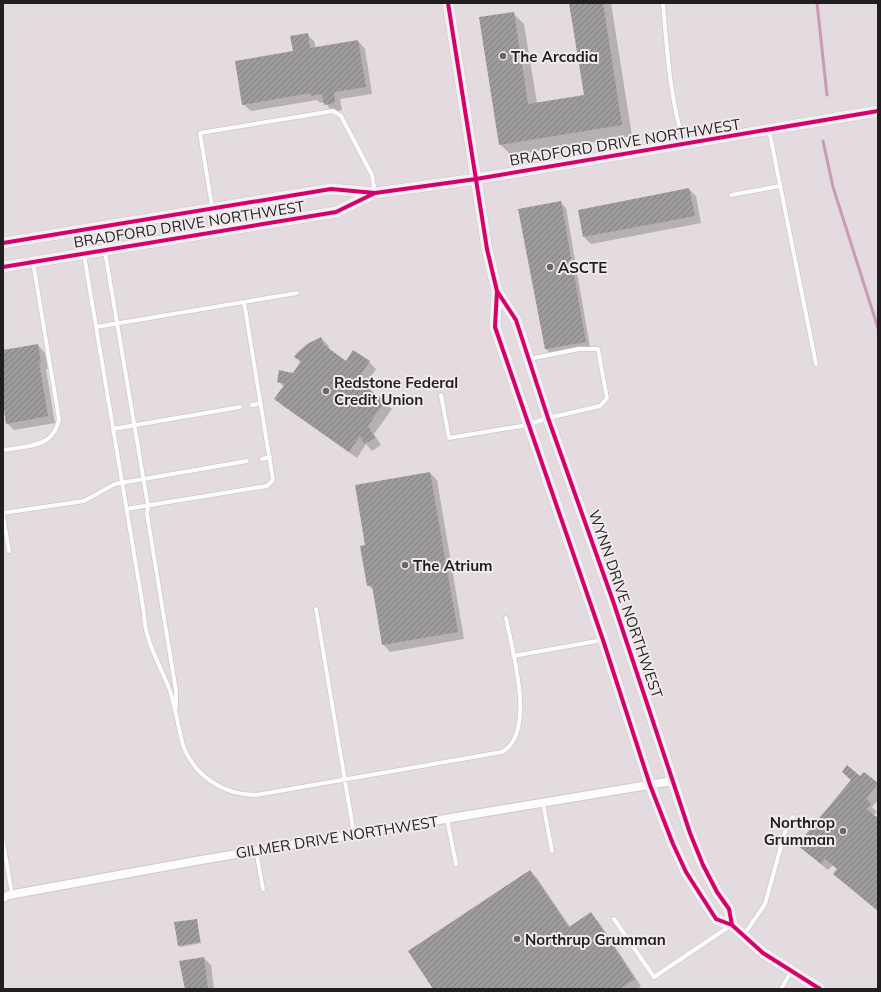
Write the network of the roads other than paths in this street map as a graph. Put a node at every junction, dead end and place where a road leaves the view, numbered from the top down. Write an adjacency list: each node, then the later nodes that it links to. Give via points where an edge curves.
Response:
1 (448, 3): 6 (street, WYNN DRIVE NORTHWEST)
2 (663, 3): 5 (lane, via 666,58 676,118)
3 (878, 111): 4 (street, BRADFORD DRIVE NORTHWEST)
4 (769, 130): 5 (street, BRADFORD DRIVE NORTHWEST); 7 (lane)
5 (684, 144): 6 (street, BRADFORD DRIVE NORTHWEST)
6 (476, 179): 8 (street, BRADFORD DRIVE NORTHWEST); 19 (street, WYNN DRIVE NORTHWEST, via 487,249)
7 (780, 186): 9 (lane); 25 (lane)
8 (375, 193): 10 (street, BRADFORD DRIVE NORTHWEST, via 331,189); 10 (lane, via 372,175 341,116 333,111 200,133); 13 (street, BRADFORD DRIVE NORTHWEST, via 336,212)
9 (731, 195)
10 (213, 209): 11 (street, BRADFORD DRIVE NORTHWEST); 13 (lane)
11 (101, 227): 12 (street, BRADFORD DRIVE NORTHWEST); 15 (lane)
12 (80, 231): 14 (street, BRADFORD DRIVE NORTHWEST); 16 (lane)
13 (216, 232): 15 (street, BRADFORD DRIVE NORTHWEST)
14 (3, 243)
15 (105, 250): 16 (street, BRADFORD DRIVE NORTHWEST); 22 (lane)
16 (84, 254): 17 (street, BRADFORD DRIVE NORTHWEST); 23 (lane)
17 (33, 262): 18 (street, BRADFORD DRIVE NORTHWEST); 34 (lane, via 59,419 52,437 42,444)
18 (3, 267)
19 (497, 291): 24 (street, WYNN DRIVE NORTHWEST, via 516,320); 32 (street, WYNN DRIVE NORTHWEST, via 495,327)
20 (297, 293): 21 (lane)
21 (244, 302): 22 (lane); 27 (lane)
22 (117, 323): 23 (lane); 31 (lane)
23 (96, 327): 33 (lane)
24 (529, 359): 30 (street, WYNN DRIVE NORTHWEST); 30 (lane, via 579,349 598,349 607,398 605,403)
25 (816, 364)
26 (441, 395): 32 (lane, via 448,438)
27 (261, 403): 28 (lane); 35 (lane)
28 (252, 405)
29 (240, 407): 31 (lane)
30 (548, 418): 32 (lane); 50 (street, WYNN DRIVE NORTHWEST, via 613,601)
31 (134, 425): 33 (lane); 38 (lane)
32 (527, 425): 46 (street, WYNN DRIVE NORTHWEST)
33 (113, 429): 39 (lane)
34 (3, 450)
35 (270, 457): 36 (lane); 40 (lane, via 273,480 267,486)
36 (262, 459)
37 (248, 461): 38 (lane)
38 (144, 479): 39 (lane); 40 (lane)
39 (122, 482): 41 (lane); 42 (lane, via 84,501)
40 (148, 506): 41 (lane); 48 (lane, via 148,521 176,691)
41 (126, 509): 48 (lane, via 144,613 144,627)
42 (3, 514): 43 (lane)
43 (9, 551)
44 (316, 609): 49 (lane)
45 (506, 618): 47 (lane)
46 (603, 640): 47 (lane); 51 (street, WYNN DRIVE NORTHWEST)
47 (513, 656): 49 (lane, via 522,713 516,738 509,749 494,755)
48 (177, 715): 49 (lane, via 190,760 204,776 220,787 239,794 256,795)
49 (345, 780): 55 (lane)
50 (672, 781): 51 (street, GILMER DRIVE NORTHWEST); 64 (street, WYNN DRIVE NORTHWEST, via 703,865 729,909)
51 (650, 785): 52 (street, GILMER DRIVE NORTHWEST); 64 (street, WYNN DRIVE NORTHWEST, via 686,872 716,919)
52 (543, 802): 54 (street, GILMER DRIVE NORTHWEST); 58 (lane)
53 (793, 817): 65 (lane, via 787,825 765,904)
54 (447, 819): 55 (street, GILMER DRIVE NORTHWEST); 59 (lane)
55 (354, 834): 57 (street, GILMER DRIVE NORTHWEST)
56 (3, 842): 61 (lane)
57 (256, 850): 60 (lane); 61 (street, GILMER DRIVE NORTHWEST)
58 (552, 851)
59 (456, 864)
60 (263, 889)
61 (12, 894): 62 (street, GILMER DRIVE NORTHWEST)
62 (3, 898)
63 (614, 919): 64 (lane, via 654,977)
64 (732, 925): 65 (street, WYNN DRIVE NORTHWEST)
65 (742, 934): 66 (street, WYNN DRIVE NORTHWEST, via 763,953)
66 (791, 971): 67 (lane); 68 (street, WYNN DRIVE NORTHWEST)
67 (781, 989)
68 (820, 989)

